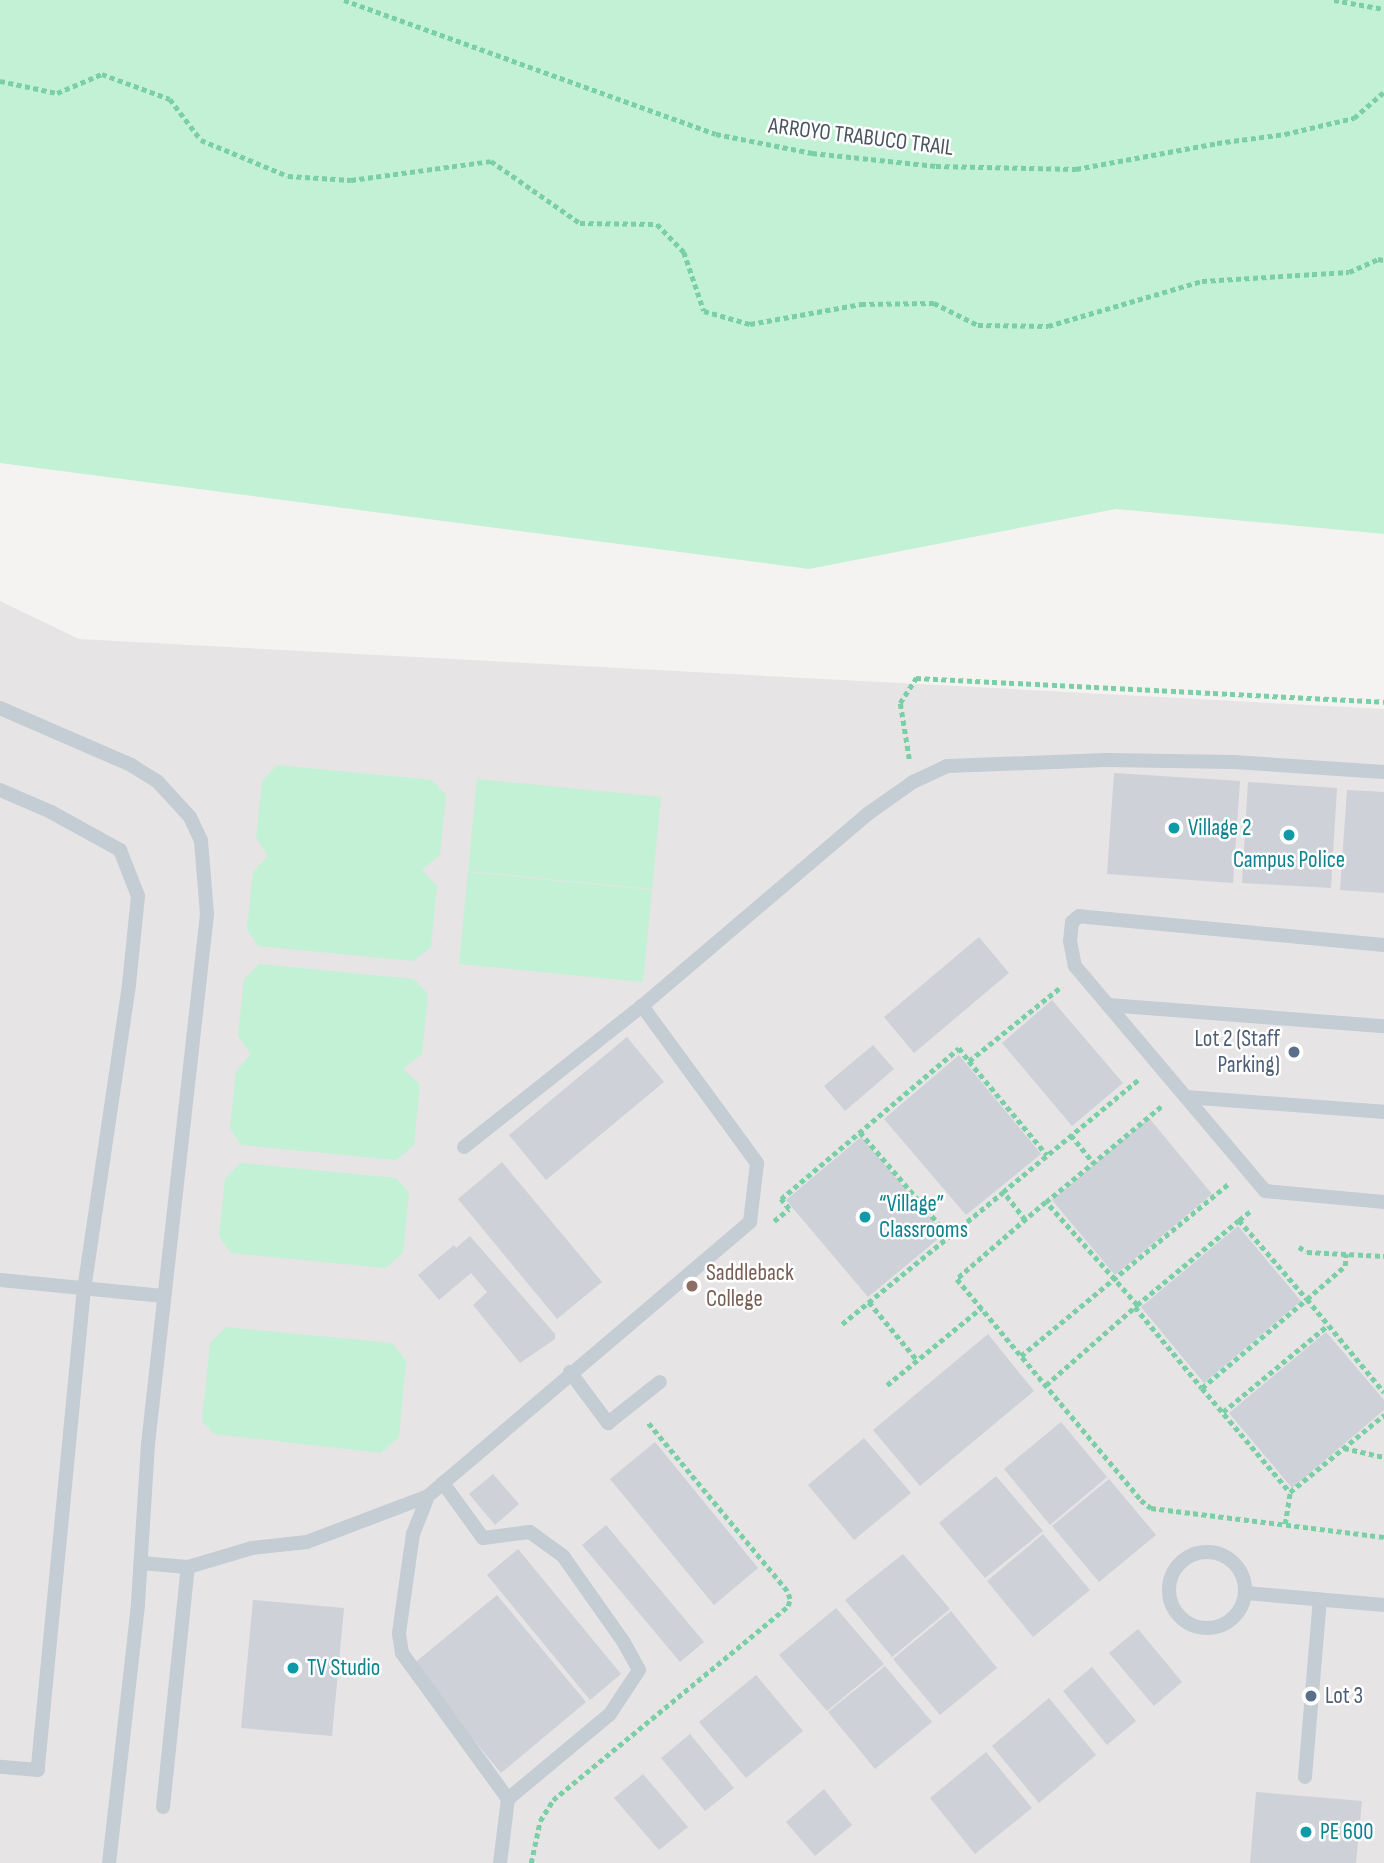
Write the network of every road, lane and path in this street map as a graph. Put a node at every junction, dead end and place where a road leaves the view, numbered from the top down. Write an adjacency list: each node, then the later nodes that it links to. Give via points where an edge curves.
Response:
1 (344, 0): 5 (path, ARROYO TRABUCO TRAIL, via 716,134 812,153 936,166 1076,169 1285,134 1354,117)
2 (1334, 0): 3 (path)
3 (1384, 9)
4 (0, 81): 6 (path, via 57,93 102,74 170,99 201,140 288,176 351,180 491,161 580,223 657,224 684,252 704,311 750,324 861,304 934,303 978,325 1048,326 1202,281 1349,272)
5 (1384, 92)
6 (1384, 260)
7 (1384, 702): 10 (path, via 916,678 900,703)
8 (0, 708): 42 (lane, via 157,780 190,817 201,841 207,914)
9 (1384, 772): 10 (lane, via 1234,762 1105,760 948,766)
10 (912, 782): 15 (lane, via 869,813)
11 (0, 790): 41 (lane, via 120,850 138,897)
12 (1384, 945): 14 (lane, via 1079,916 1072,922 1071,932 1075,966)
13 (1063, 986): 17 (path)
14 (1108, 1004): 16 (lane); 19 (lane)
15 (642, 1006): 24 (lane); 51 (lane, via 757,1163 750,1222)
16 (1384, 1026)
17 (969, 1061): 22 (path, via 959,1048); 25 (path)
18 (1141, 1077): 23 (path)
19 (1186, 1097): 21 (lane); 30 (lane, via 1265,1191)
20 (1164, 1104): 26 (path)
21 (1384, 1112)
22 (860, 1132): 34 (path, via 781,1199 789,1209); 35 (path)
23 (1071, 1136): 25 (path); 26 (path)
24 (464, 1147)
25 (1047, 1155): 28 (path)
26 (1094, 1163): 29 (path)
27 (1229, 1183): 39 (path)
28 (1003, 1192): 32 (path); 35 (path)
29 (1046, 1202): 32 (path); 39 (path)
30 (1384, 1202)
31 (1252, 1210): 33 (path)
32 (1025, 1220): 46 (path, via 957,1279)
33 (1239, 1220): 43 (path); 45 (path)
34 (768, 1226)
35 (949, 1236): 44 (path)
36 (1298, 1247): 37 (path, via 1307,1252)
37 (1346, 1254): 38 (path); 43 (path, via 1345,1266)
38 (1384, 1256)
39 (1113, 1279): 45 (path); 49 (path)
40 (0, 1280): 41 (lane)
41 (84, 1288): 42 (lane); 72 (lane, via 38,1770)
42 (163, 1296): 67 (lane)
43 (1307, 1299): 48 (path); 55 (path)
44 (869, 1302): 47 (path); 50 (path)
45 (1135, 1306): 54 (path); 55 (path)
46 (981, 1308): 49 (path); 50 (path)
47 (842, 1324)
48 (1328, 1325): 56 (path); 58 (path)
49 (1021, 1356): 54 (path)
50 (918, 1360): 53 (path)
51 (570, 1372): 57 (lane, via 608,1423); 62 (lane)
52 (660, 1382): 57 (lane)
53 (887, 1385)
54 (1046, 1385): 65 (path, via 1151,1508)
55 (1202, 1388): 58 (path)
56 (1384, 1392)
57 (632, 1404): 78 (path, via 790,1599 788,1606 553,1800 540,1821)
58 (1223, 1412): 63 (path)
59 (1384, 1415): 60 (path)
60 (1344, 1448): 61 (path); 63 (path)
61 (1384, 1457)
62 (443, 1483): 64 (lane); 74 (lane, via 483,1538 530,1532 563,1556 639,1670 610,1714)
63 (1290, 1492): 65 (path)
64 (428, 1496): 68 (lane, via 307,1542 252,1548); 74 (lane, via 413,1534 399,1633 402,1653)
65 (1285, 1524): 66 (path)
66 (1384, 1537)
67 (141, 1563): 68 (lane); 76 (lane)
68 (188, 1567): 75 (lane)
69 (1246, 1593): 69 (lane, via 1238,1566 1213,1551 1185,1558 1170,1578 1168,1591 1177,1614 1199,1628 1225,1624 1242,1606); 70 (lane)
70 (1320, 1600): 71 (lane); 73 (lane)
71 (1384, 1605)
72 (0, 1767)
73 (1305, 1777)
74 (508, 1800): 77 (lane)
75 (163, 1807)
76 (109, 1863)
77 (500, 1863)
78 (531, 1863)

